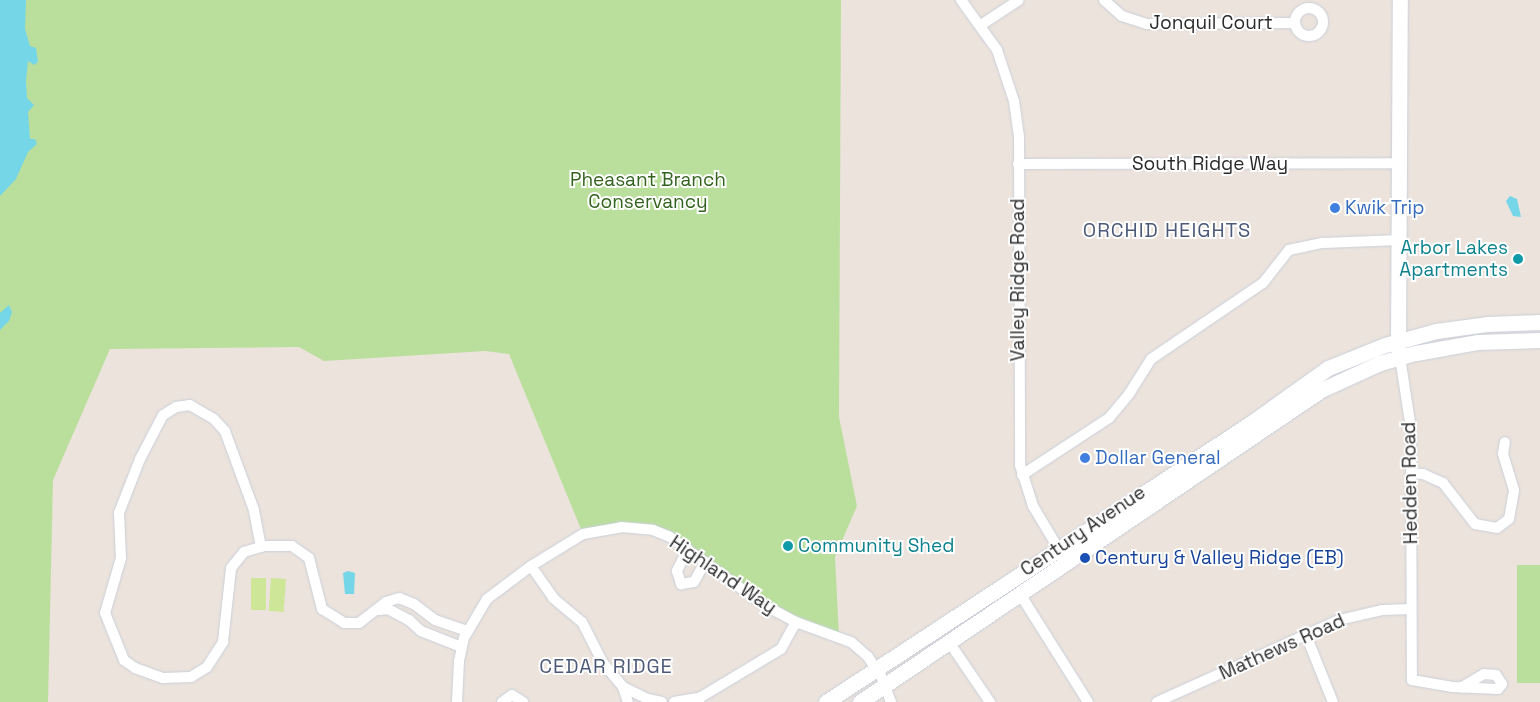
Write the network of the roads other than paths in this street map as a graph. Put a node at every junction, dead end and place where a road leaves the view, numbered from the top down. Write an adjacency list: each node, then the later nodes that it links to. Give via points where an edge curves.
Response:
1 (961, 0): 6 (street, Valley Ridge Road)
2 (1019, 0): 6 (street)
3 (1104, 0): 5 (street, Jonquil Court, via 1122,16 1147,24)
4 (1400, 0): 7 (main road)
5 (1295, 23)
6 (981, 26): 8 (street, Valley Ridge Road, via 997,50 1012,89 1018,130)
7 (1402, 163): 8 (street, South Ridge Way); 9 (main road)
8 (1018, 164): 16 (street, Valley Ridge Road, via 1018,445)
9 (1400, 240): 12 (main road); 16 (street, via 1312,244 1289,250 1263,284 1151,359 1109,418)
10 (1540, 322): 12 (main road, Century Avenue, via 1474,325)
11 (1540, 340): 13 (main road, Century Avenue, via 1478,342)
12 (1398, 341): 13 (main road); 18 (main road, Century Avenue, via 1320,373 1248,425)
13 (1400, 357): 15 (street, Hedden Road, via 1409,410); 21 (main road, Century Avenue, via 1321,390)
14 (1506, 442): 15 (street, via 1503,454 1514,490 1509,519 1497,528 1487,529 1475,524 1443,483 1423,474)
15 (1411, 473): 24 (street, Hedden Road)
16 (1022, 475): 18 (street, Valley Ridge Road, via 1033,506)
17 (261, 547): 17 (street, via 254,510 232,444 214,419 184,405 160,418 118,520 120,558 105,612 124,660 135,668 163,678 183,678 207,667 223,642 231,568 244,552); 25 (street, via 292,546 309,558 322,609 331,617 344,623 360,623)
18 (1058, 548): 21 (street, Valley Ridge Road); 31 (main road, Century Avenue)
19 (688, 549): 20 (street, Highland Way); 20 (street, via 677,571 681,584 694,582); 22 (street, Highland Way, via 653,530 609,528 583,534)
20 (705, 562): 26 (street, Highland Way, via 764,605)
21 (1068, 562): 23 (main road, Century Avenue)
22 (531, 566): 27 (street, Highland Way, via 487,599); 33 (street, via 553,598 586,628 603,663)
23 (1020, 594): 29 (main road, Century Avenue); 46 (street)
24 (1412, 609): 28 (street, Mathews Road, via 1357,614); 34 (street, Hedden Road, via 1412,680)
25 (379, 610): 27 (street, via 386,602 399,598 414,604 434,620); 30 (street, via 388,610 409,620 421,631)
26 (796, 622): 31 (street, Highland Way, via 851,642); 35 (street, via 781,649)
27 (467, 631): 30 (street, Highland Way)
28 (1306, 635): 47 (street, Mathews Road); 48 (street)
29 (949, 642): 32 (main road, Century Avenue); 45 (street)
30 (461, 646): 36 (street, Highland Way)
31 (876, 669): 32 (street, Highland Way); 42 (main road, Century Avenue)
32 (885, 684): 43 (main road, Century Avenue); 44 (street, Highland Way)
33 (623, 687): 39 (street); 40 (street, via 648,700)
34 (1462, 687)
35 (699, 700): 41 (street)
36 (457, 702)
37 (502, 702): 38 (street, via 512,695)
38 (524, 702)
39 (628, 702)
40 (662, 702)
41 (674, 702)
42 (826, 702)
43 (860, 702)
44 (892, 702)
45 (990, 702)
46 (1088, 702)
47 (1157, 702)
48 (1333, 702)

